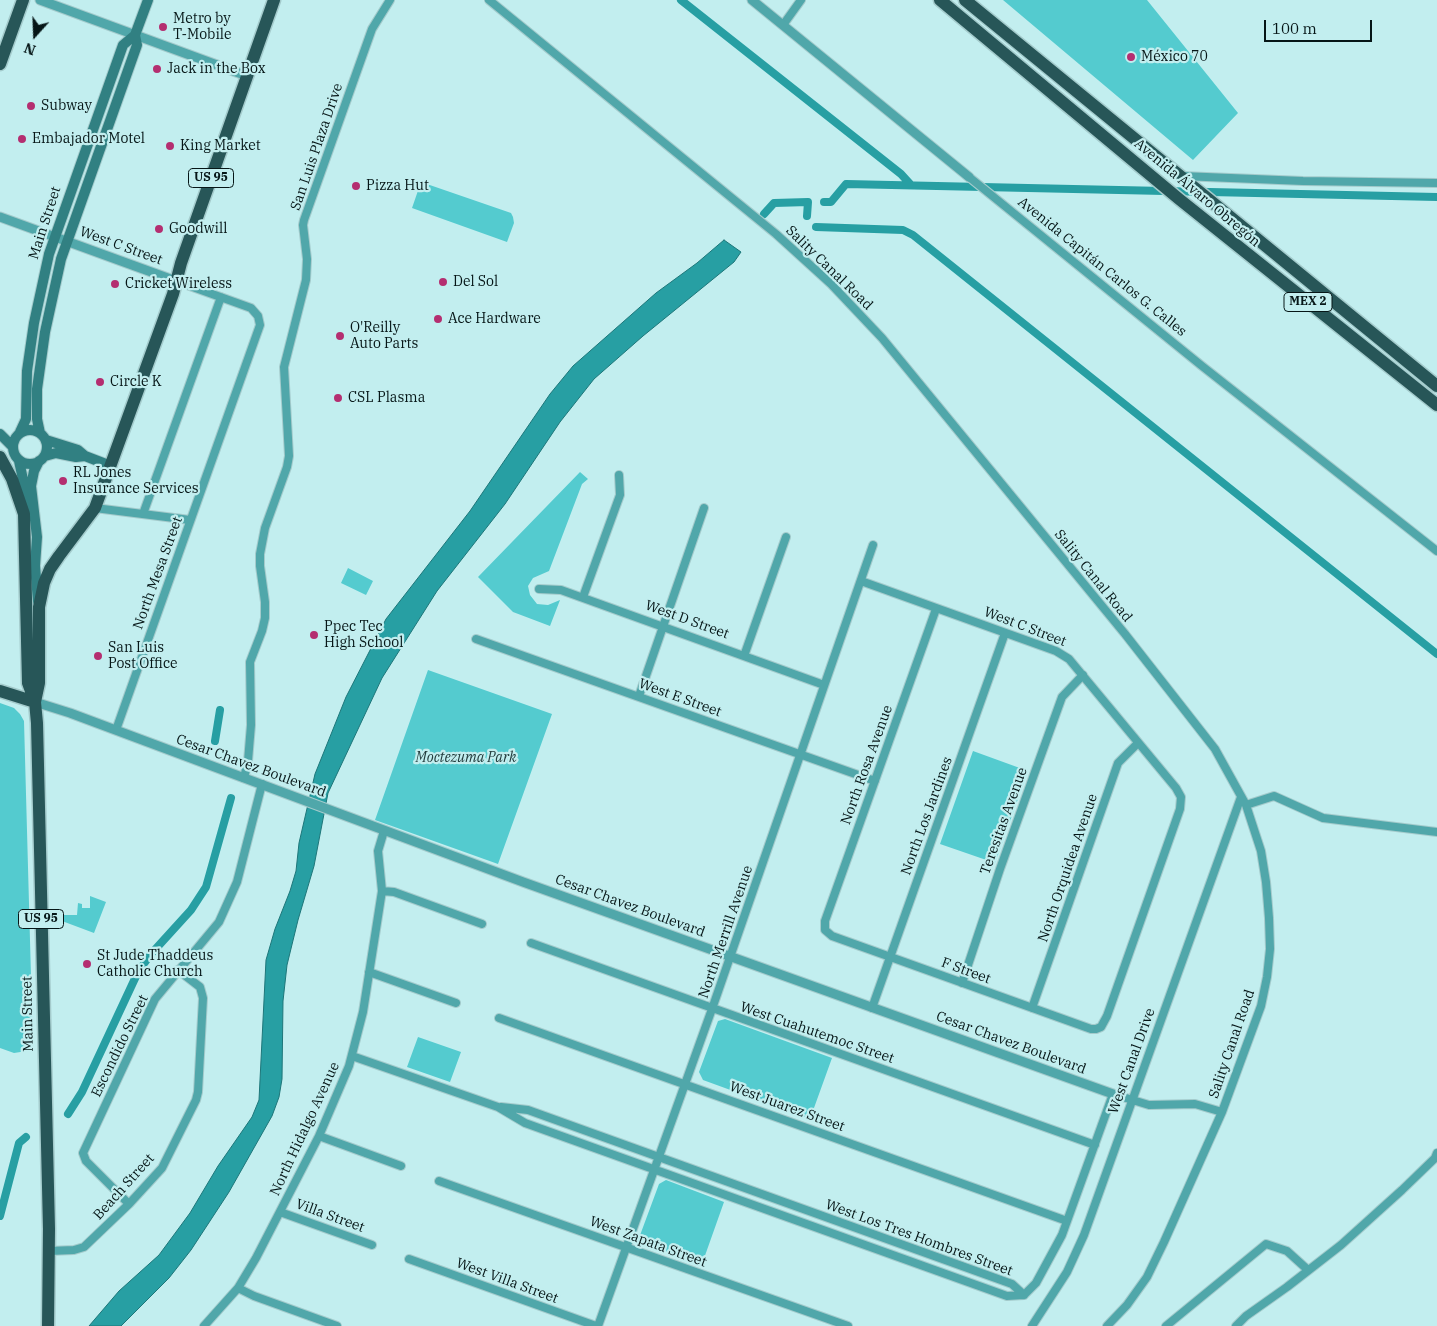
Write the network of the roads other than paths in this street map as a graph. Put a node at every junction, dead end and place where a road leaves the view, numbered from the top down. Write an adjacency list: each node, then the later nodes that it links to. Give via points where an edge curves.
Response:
1 (23, 0): 13 (highway)
2 (40, 0): 12 (street)
3 (148, 0): 12 (main road, Main Street)
4 (274, 0): 14 (highway, US 95)
5 (390, 0): 60 (street, San Luis Plaza Drive, via 372,29 304,220 306,280 284,367 289,456 265,528 260,554 265,618 250,662 251,725)
6 (490, 0): 63 (street, Sality Canal Road, via 776,234 838,291 882,338 1125,634 1215,749)
7 (752, 0): 11 (street, Avenida Capitán Carlos G. Calles)
8 (801, 0): 11 (street)
9 (940, 0): 24 (highway, Avenida Álvaro Obregón / MEX 2, via 1179,199)
10 (965, 0): 16 (highway, Avenida Álvaro Obregón / MEX 2)
11 (783, 25): 15 (street, Avenida Capitán Carlos G. Calles)
12 (135, 35): 14 (street); 19 (main road, Main Street, via 137,45)
13 (0, 64)
14 (247, 76): 20 (highway, US 95)
15 (969, 177): 42 (street, Avenida Capitán Carlos G. Calles, via 1209,372)
16 (1187, 180): 17 (street); 23 (highway, Avenida Álvaro Obregón / MEX 2)
17 (1437, 183)
18 (0, 217): 19 (street, West C Street)
19 (60, 239): 20 (street, West C Street); 25 (main road, Main Street, via 45,272 35,317 27,371 26,419); 27 (main road, Main Street, via 60,259 37,389 37,419)
20 (176, 281): 21 (street, West C Street); 33 (highway, US 95)
21 (221, 297): 22 (street, West C Street); 38 (street)
22 (256, 312): 39 (street, North Mesa Street, via 259,328)
23 (1437, 386)
24 (1437, 405)
25 (20, 432): 27 (main road, via 30,430); 28 (main road)
26 (0, 434): 28 (main road)
27 (43, 437): 29 (main road, via 78,450); 31 (main road, via 47,448)
28 (12, 446): 32 (main road)
29 (85, 456): 31 (main road, via 56,453); 33 (main road)
30 (0, 458): 37 (highway, US 95, via 12,479)
31 (42, 458): 32 (main road, via 31,464); 46 (main road, Main Street / US 95, via 34,471 32,486)
32 (19, 461): 37 (main road, Main Street / US 95, via 24,484)
33 (110, 466): 35 (highway, US 95)
34 (619, 475): 45 (street, via 620,495)
35 (95, 508): 38 (street); 46 (highway, US 95, via 50,569)
36 (704, 508): 48 (street)
37 (24, 514): 56 (highway, Main Street / US 95, via 28,683)
38 (143, 514): 39 (street)
39 (190, 520): 57 (street, North Mesa Street)
40 (786, 537): 51 (street)
41 (873, 545): 43 (street, North Merrill Avenue)
42 (1437, 551)
43 (861, 581): 47 (street, West C Street); 53 (street, North Merrill Avenue)
44 (539, 589): 45 (street, West D Street, via 562,590)
45 (583, 597): 48 (street, West D Street)
46 (39, 607): 56 (highway, Main Street / US 95, via 39,683)
47 (936, 608): 49 (street, West C Street); 61 (street, North Rosa Avenue)
48 (662, 626): 51 (street, West D Street); 55 (street)
49 (1005, 633): 52 (street, West C Street, via 1056,652 1069,659); 72 (street, North Los Jardines)
50 (476, 639): 55 (street, West E Street)
51 (744, 656): 53 (street, West D Street)
52 (1083, 675): 58 (street, West C Street); 75 (street, Teresitas Avenue, via 1062,697)
53 (824, 685): 59 (street, North Merrill Avenue)
54 (0, 691): 56 (highway)
55 (639, 696): 59 (street, West E Street)
56 (35, 702): 57 (street, Cesar Chavez Boulevard); 100 (highway, Main Street / US 95)
57 (116, 730): 60 (street, Cesar Chavez Boulevard)
58 (1138, 743): 78 (street, North Orquidea Avenue, via 1118,763); 81 (street, West C Street, via 1176,788 1181,797 1180,809 1108,1016)
59 (800, 754): 61 (street, West E Street); 71 (street, North Merrill Avenue)
60 (244, 778): 62 (street, Cesar Chavez Boulevard)
61 (875, 781): 69 (street, North Rosa Avenue, via 825,921)
62 (262, 784): 65 (street, Cesar Chavez Boulevard); 73 (street, Escondido Street, via 237,882 219,922)
63 (1242, 796): 64 (street, Sality Canal Road); 85 (street, West Canal Drive)
64 (1246, 805): 66 (street, via 1274,796 1323,818); 87 (street, Sality Canal Road, via 1256,832 1266,882 1270,949 1260,1006)
65 (384, 831): 67 (street, North Hidalgo Avenue, via 378,851); 71 (street, Cesar Chavez Boulevard)
66 (1437, 832)
67 (382, 891): 68 (street, via 394,892); 74 (street, North Hidalgo Avenue)
68 (482, 924)
69 (825, 930): 72 (street, F Street, via 832,936)
70 (531, 943): 79 (street, West Cuahutemoc Street)
71 (730, 957): 77 (street, Cesar Chavez Boulevard); 79 (street, North Merrill Avenue)
72 (890, 957): 75 (street, F Street); 77 (street, North Los Jardines)
73 (178, 970): 95 (street, Beach Street, via 200,988 204,998 198,1092 162,1168); 95 (street, Escondido Street, via 155,999 83,1153 86,1161)
74 (369, 972): 76 (street); 82 (street, North Hidalgo Avenue)
75 (962, 983): 78 (street, F Street)
76 (456, 1003)
77 (872, 1008): 84 (street, Cesar Chavez Boulevard)
78 (1032, 1008): 81 (street, F Street, via 1091,1029)
79 (712, 1009): 83 (street, North Merrill Avenue); 89 (street, West Cuahutemoc Street)
80 (499, 1018): 83 (street, West Juarez Street)
81 (1101, 1027)
82 (352, 1056): 86 (street, West Los Tres Hombres Street); 88 (street, North Hidalgo Avenue)
83 (685, 1084): 91 (street, North Merrill Avenue); 97 (street, West Juarez Street)
84 (1113, 1094): 85 (street, Cesar Chavez Boulevard); 89 (street, West Canal Drive)
85 (1131, 1100): 87 (street, Cesar Chavez Boulevard, via 1159,1106 1202,1105); 110 (street, West Canal Drive, via 1084,1235 1067,1272)
86 (498, 1107): 91 (street, West Los Tres Hombres Street, via 528,1110); 93 (street, West Los Tres Hombres Street, via 525,1123)
87 (1222, 1112): 111 (street, Sality Canal Road, via 1147,1277)
88 (319, 1136): 92 (street); 96 (street, North Hidalgo Avenue)
89 (1095, 1145): 97 (street, West Canal Drive)
90 (1437, 1153): 102 (street, via 1341,1245)
91 (658, 1157): 93 (street, North Merrill Avenue); 104 (street, West Los Tres Hombres Street, via 1012,1284)
92 (401, 1166)
93 (654, 1169): 99 (street, North Merrill Avenue); 104 (street, West Los Tres Hombres Street, via 1007,1296)
94 (439, 1181): 99 (street, West Zapata Street)
95 (129, 1204): 100 (street, Beach Street, via 84,1247)
96 (280, 1212): 98 (street, Villa Street); 103 (street, North Hidalgo Avenue)
97 (1067, 1221): 104 (street, West Canal Drive, via 1049,1261 1036,1283)
98 (372, 1244)
99 (627, 1247): 108 (street, North Merrill Avenue); 109 (street, West Zapata Street)
100 (49, 1251): 105 (highway, Main Street / US 95)
101 (409, 1259): 108 (street, West Villa Street)
102 (1308, 1270): 112 (street, via 1287,1251 1266,1244); 113 (street)
103 (238, 1288): 106 (street, North Hidalgo Avenue); 107 (street)
104 (1024, 1295)
105 (48, 1326)
106 (204, 1326)
107 (337, 1326)
108 (597, 1326)
109 (847, 1326)
110 (1032, 1326)
111 (1107, 1326)
112 (1166, 1326)
113 (1236, 1326)

